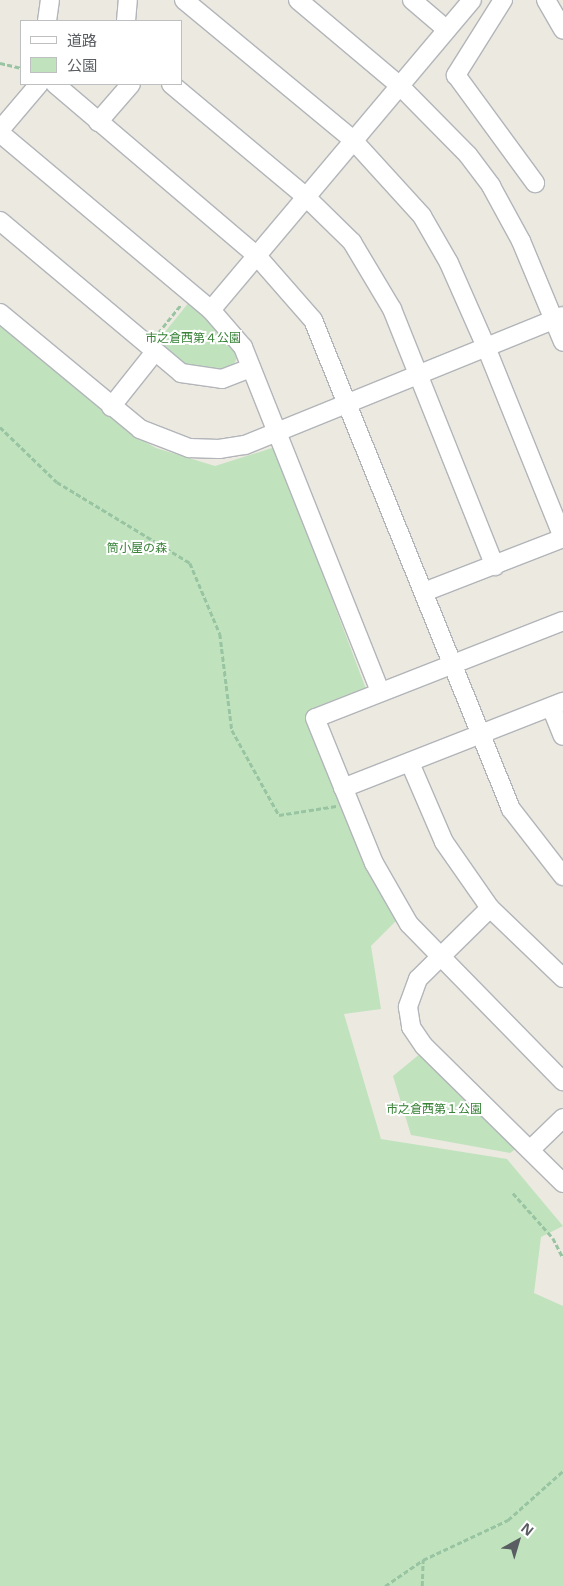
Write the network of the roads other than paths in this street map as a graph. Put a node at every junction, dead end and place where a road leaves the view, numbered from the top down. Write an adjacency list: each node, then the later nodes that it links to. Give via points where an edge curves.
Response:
1 (50, 0): 9 (street)
2 (128, 0): 10 (street)
3 (184, 0): 20 (street)
4 (298, 0): 17 (street)
5 (412, 0): 11 (street)
6 (472, 0): 11 (street)
7 (503, 0): 21 (street, via 456,75)
8 (546, 0): 12 (street)
9 (47, 20)
10 (126, 20)
11 (446, 29): 17 (street)
12 (563, 30)
13 (38, 85): 19 (street)
14 (56, 85): 18 (street)
15 (129, 85): 18 (street)
16 (172, 85): 22 (street)
17 (399, 85): 20 (street); 27 (street, via 444,128 491,186)
18 (98, 122): 24 (street)
19 (0, 132): 25 (street)
20 (352, 139): 22 (street); 29 (street, via 422,216 449,263)
21 (535, 183)
22 (305, 196): 24 (street); 32 (street, via 352,242 372,271)
23 (0, 221): 30 (street)
24 (257, 256): 25 (street); 33 (street, via 313,320)
25 (211, 310): 31 (street, via 244,347)
26 (0, 313): 34 (street)
27 (558, 318): 28 (street); 29 (street)
28 (563, 342)
29 (486, 347): 32 (street); 36 (street)
30 (150, 350): 31 (street, via 192,378 222,379); 34 (street)
31 (251, 368): 35 (street)
32 (417, 376): 33 (street); 37 (street)
33 (346, 402): 35 (street); 38 (street)
34 (110, 407): 35 (street, via 163,441 189,448 246,445)
35 (275, 432): 41 (street)
36 (563, 538): 37 (street)
37 (495, 566): 38 (street)
38 (424, 592): 40 (street)
39 (563, 621): 40 (street)
40 (453, 665): 41 (street); 43 (street)
41 (380, 691): 46 (street, via 316,718)
42 (557, 705): 43 (street); 44 (street)
43 (478, 734): 45 (street); 47 (street, via 526,834)
44 (563, 736)
45 (410, 763): 46 (street); 48 (street, via 444,842)
46 (347, 796): 49 (street, via 393,896)
47 (563, 876)
48 (490, 908): 49 (street); 50 (street)
49 (439, 959): 51 (street); 53 (street, via 411,993 411,1027 424,1046)
50 (563, 978)
51 (563, 1081)
52 (563, 1118): 53 (street)
53 (530, 1150): 54 (street)
54 (563, 1183)

